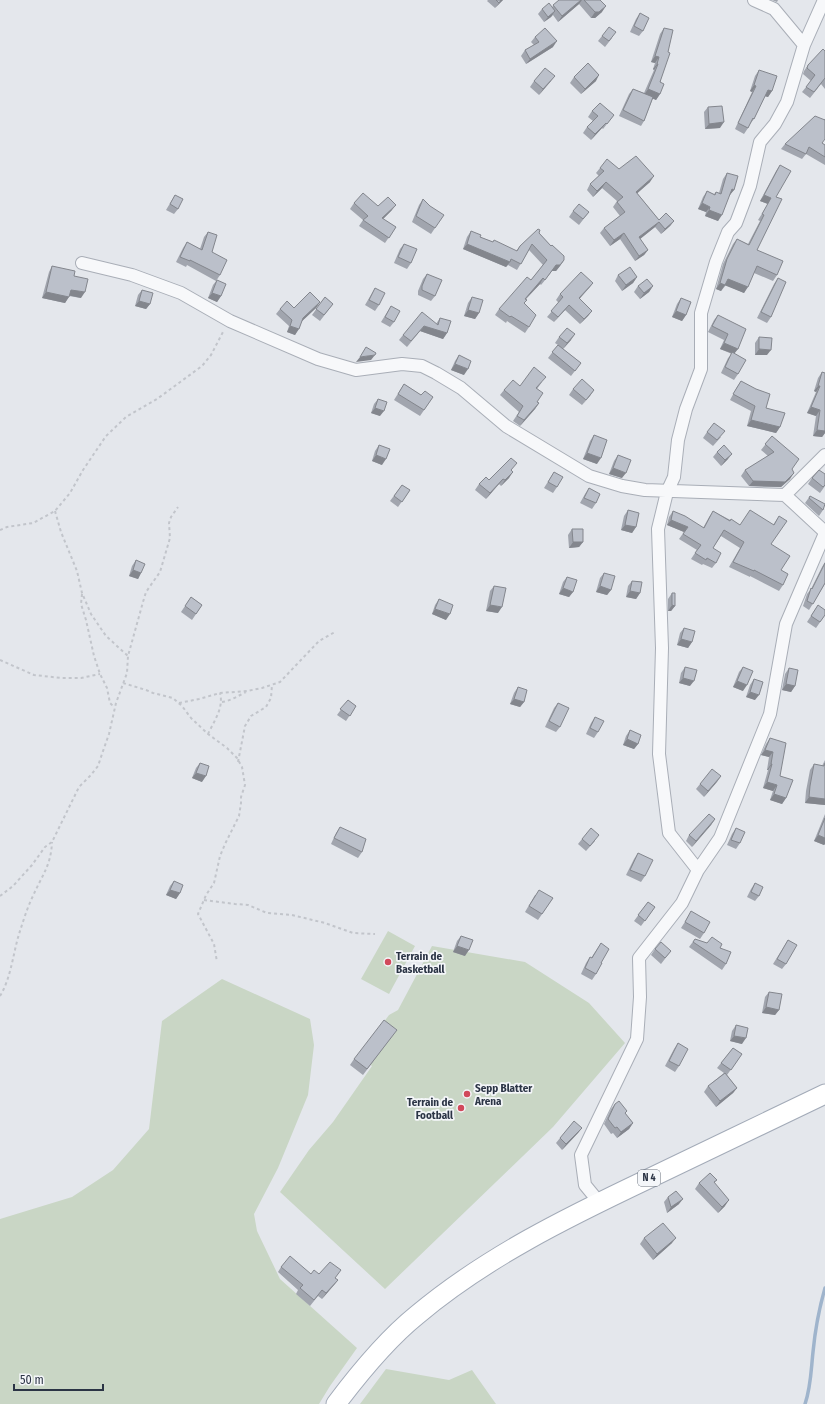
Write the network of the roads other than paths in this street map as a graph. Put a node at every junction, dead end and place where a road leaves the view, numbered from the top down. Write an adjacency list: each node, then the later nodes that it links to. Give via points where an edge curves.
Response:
1 (754, 0): 3 (street, via 774,9)
2 (824, 0): 3 (street)
3 (804, 45): 6 (street, via 787,102 775,124 760,142 750,186 736,222 728,232 708,286 701,313 701,369 686,409 678,440 674,477)
4 (82, 263): 6 (street, via 132,276 181,293 228,320 318,359 356,370 402,364 422,366 461,388 506,426 589,476 622,486)
5 (825, 455): 7 (street)
6 (667, 492): 7 (street); 9 (street, via 658,529 662,648 659,754 670,833)
7 (785, 496): 8 (street)
8 (825, 532): 9 (street, via 786,624 770,714 720,838)
9 (698, 870): 11 (street, via 682,903 639,958 637,1039 581,1155 585,1185)
10 (825, 1094): 11 (main road, N 4)
11 (599, 1202): 12 (main road, N 4, via 522,1242 438,1298 380,1350)
12 (336, 1404)

